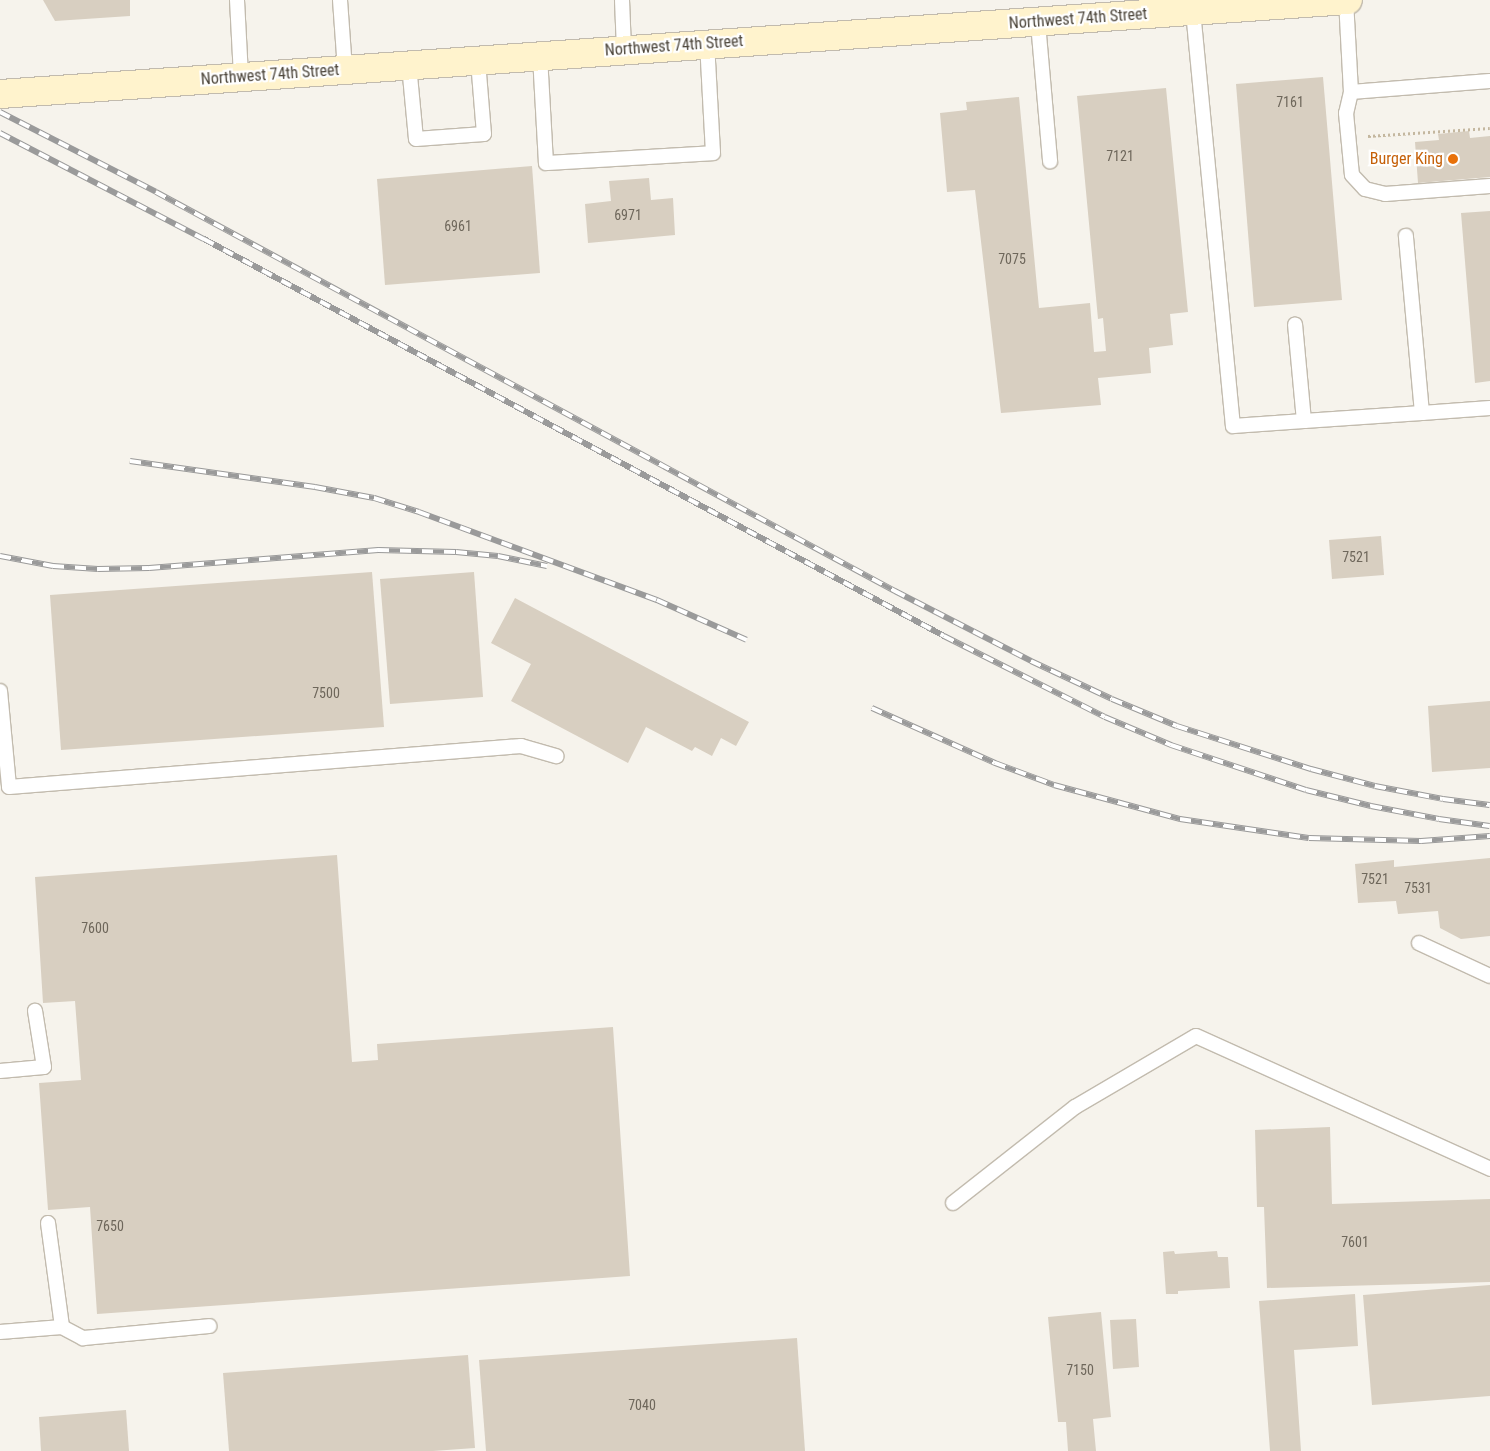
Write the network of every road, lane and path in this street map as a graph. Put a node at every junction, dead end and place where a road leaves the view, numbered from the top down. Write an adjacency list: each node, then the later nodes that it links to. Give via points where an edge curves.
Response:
1 (237, 0): 13 (lane)
2 (340, 0): 12 (lane)
3 (622, 0): 8 (lane)
4 (1347, 0): 5 (main road, Northwest 74th Street); 15 (lane)
5 (1189, 8): 6 (main road, Northwest 74th Street); 25 (lane, via 1233,426)
6 (1038, 23): 7 (main road, Northwest 74th Street); 19 (lane)
7 (707, 43): 8 (main road, Northwest 74th Street); 9 (lane, via 713,153 546,163)
8 (624, 50): 9 (main road, Northwest 74th Street)
9 (540, 56): 10 (main road, Northwest 74th Street)
10 (478, 61): 11 (main road, Northwest 74th Street); 11 (lane, via 484,134 416,139)
11 (409, 65): 12 (main road, Northwest 74th Street)
12 (345, 70): 13 (main road, Northwest 74th Street)
13 (241, 77): 16 (main road, Northwest 74th Street)
14 (1490, 81): 15 (lane)
15 (1351, 92): 20 (lane, via 1346,113 1352,174 1365,189 1385,194)
16 (0, 94)
17 (1490, 128): 18 (path)
18 (1362, 137)
19 (1050, 161)
20 (1490, 186)
21 (1406, 236): 24 (lane)
22 (1295, 324): 25 (lane)
23 (1490, 408): 24 (lane)
24 (1422, 413): 25 (lane)
25 (1304, 421)
26 (0, 691): 28 (lane)
27 (557, 756): 28 (lane, via 521,746)
28 (4, 789)
29 (1419, 943): 30 (lane)
30 (1490, 976)
31 (35, 1011): 32 (lane, via 44,1067)
32 (0, 1072)
33 (1490, 1169): 34 (lane, via 1196,1036 1075,1106)
34 (954, 1203)
35 (48, 1223): 37 (lane)
36 (209, 1326): 37 (lane, via 82,1338)
37 (62, 1327): 38 (lane)
38 (0, 1332)

